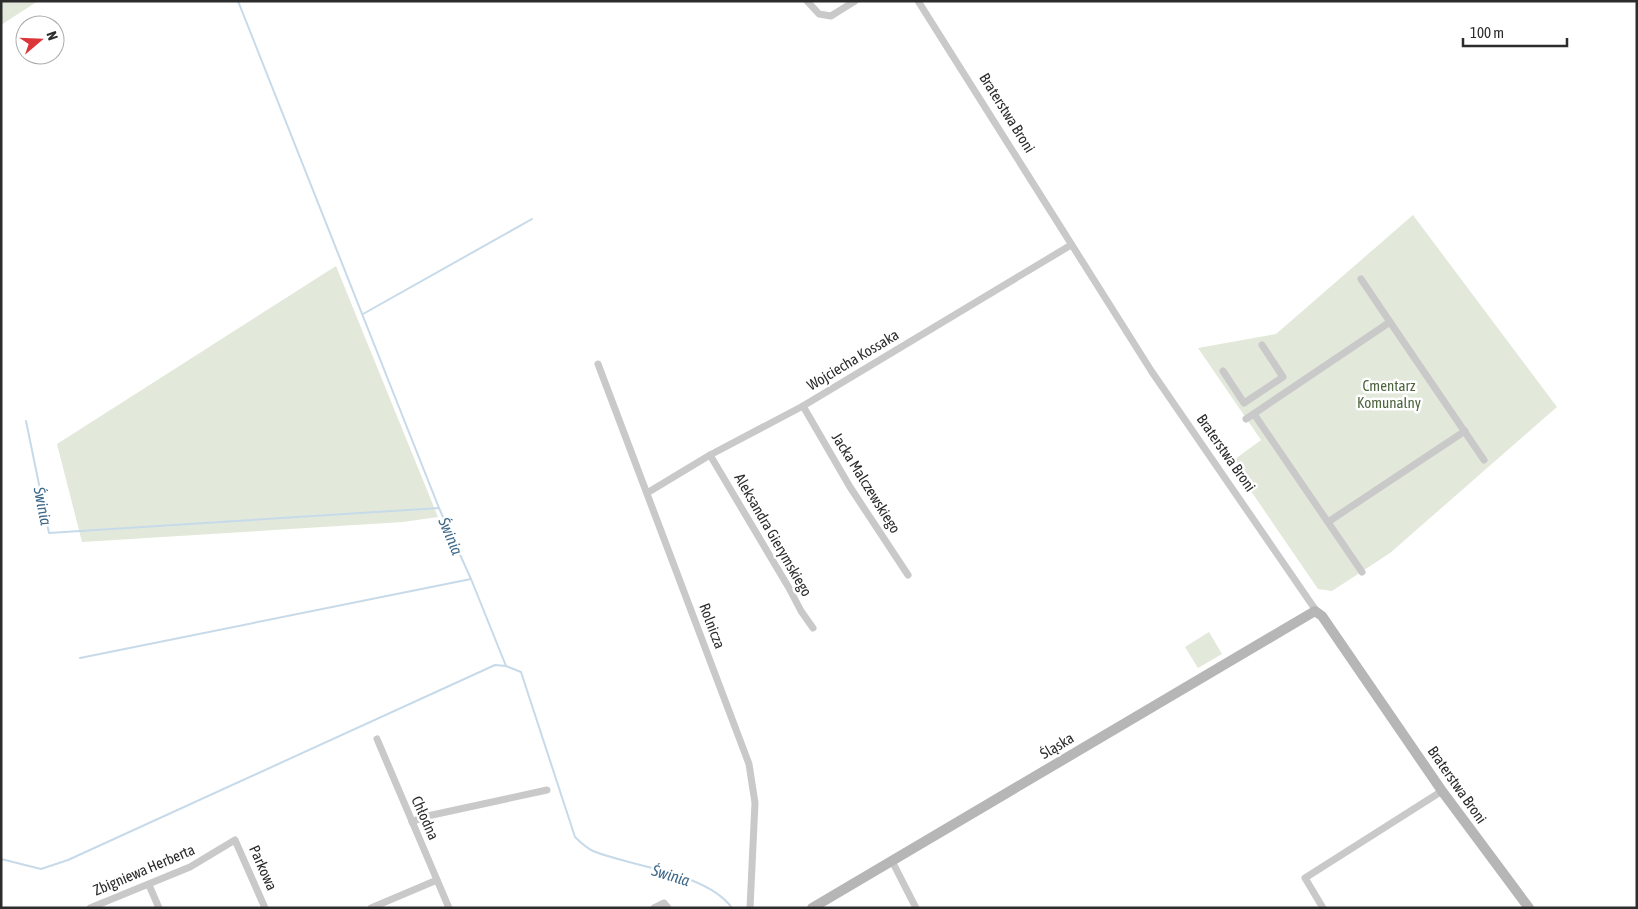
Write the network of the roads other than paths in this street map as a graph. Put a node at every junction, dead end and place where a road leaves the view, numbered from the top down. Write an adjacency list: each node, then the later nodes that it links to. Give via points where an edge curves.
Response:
1 (807, 1): 2 (street, via 818,14 831,16)
2 (855, 1)
3 (918, 1): 4 (street, Braterstwa Broni)
4 (1070, 245): 13 (street, Wojciecha Kossaka); 22 (street, Braterstwa Broni, via 1152,372)
5 (1361, 279): 6 (street)
6 (1390, 322): 11 (street); 15 (street)
7 (1262, 345): 10 (street)
8 (598, 364): 18 (street, Rolnicza)
9 (1223, 371): 12 (street)
10 (1283, 377): 11 (street); 12 (street)
11 (1291, 388): 14 (street)
12 (1244, 403): 14 (street)
13 (803, 406): 16 (street, Wojciecha Kossaka); 21 (street, Jacka Malczewskiego, via 850,487)
14 (1251, 416): 19 (street)
15 (1465, 432): 17 (street); 19 (street)
16 (710, 455): 18 (street, Wojciecha Kossaka); 23 (street, Aleksandra Gierymskiego)
17 (1484, 460)
18 (647, 493): 39 (street, Rolnicza, via 751,773 755,802)
19 (1328, 522): 20 (street)
20 (1362, 572)
21 (908, 574)
22 (1317, 612): 26 (street, Braterstwa Broni); 29 (street, Śląska, via 1312,612)
23 (813, 628)
24 (377, 739): 27 (street, Chłodna)
25 (547, 790): 27 (street)
26 (1442, 792): 42 (street, via 1305,878); 43 (street, Braterstwa Broni)
27 (412, 822): 30 (street, Chłodna)
28 (235, 840): 31 (street, Zbigniewa Herberta, via 190,868); 35 (street, Parkowa)
29 (892, 861): 40 (street, Śląska); 41 (street)
30 (437, 880): 36 (street); 37 (street, Chłodna)
31 (149, 885): 33 (street, Zbigniewa Herberta); 34 (street)
32 (666, 905): 38 (street)
33 (90, 908)
34 (159, 908)
35 (265, 908)
36 (371, 908)
37 (449, 908)
38 (654, 908)
39 (750, 908)
40 (812, 908)
41 (916, 908)
42 (1323, 908)
43 (1529, 908)

